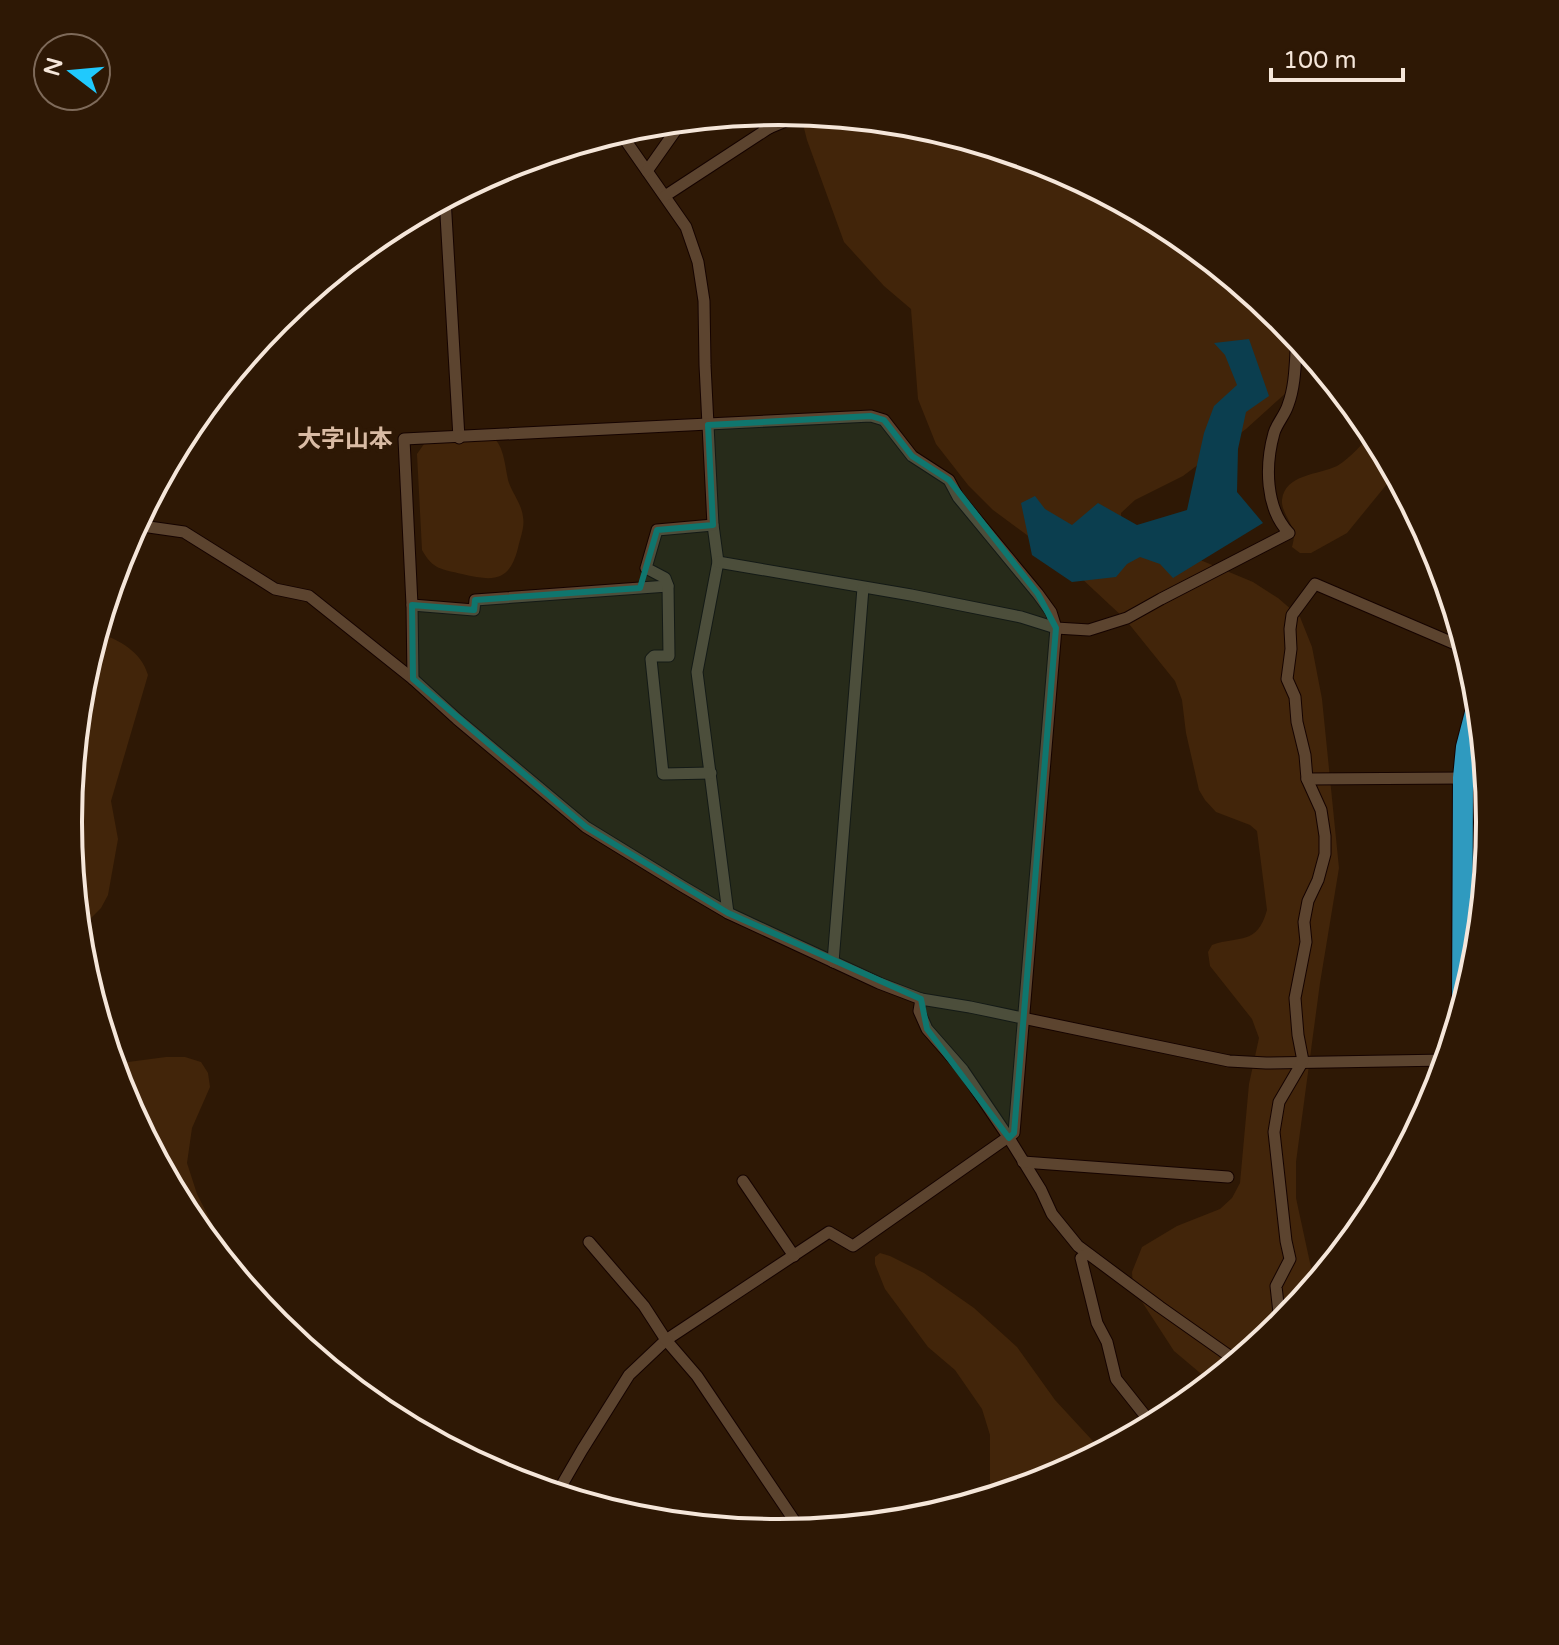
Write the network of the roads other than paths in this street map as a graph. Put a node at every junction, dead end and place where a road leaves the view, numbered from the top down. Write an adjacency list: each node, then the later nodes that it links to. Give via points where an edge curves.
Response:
1 (766, 125): 3 (street)
2 (776, 125): 3 (street)
3 (769, 128): 7 (street)
4 (674, 133): 6 (street)
5 (627, 142): 6 (street)
6 (647, 171): 7 (street)
7 (665, 196): 10 (street, via 686,227 698,262)
8 (446, 210): 11 (street)
9 (1296, 354): 18 (street, via 1293,388 1270,456 1273,508 1289,533 1127,618 1089,630)
10 (708, 425): 11 (street); 12 (street); 18 (street, via 871,416 884,420 912,456 949,480 1038,594)
11 (459, 438): 17 (street, via 404,439)
12 (713, 525): 14 (street); 15 (street, via 657,530 646,568 665,578)
13 (148, 527): 20 (street, via 184,532 275,589 309,596)
14 (718, 562): 16 (street); 22 (street, via 697,672)
15 (668, 586): 17 (street, via 475,600 474,610); 22 (street, via 669,656 651,659 663,774)
16 (863, 588): 18 (street); 26 (street)
17 (412, 605): 20 (street)
18 (1056, 628): 29 (street)
19 (1453, 643): 24 (street, via 1315,584 1292,615 1287,679 1295,697)
20 (413, 679): 25 (street, via 586,827)
21 (1471, 729): 23 (highway)
22 (711, 773): 25 (street)
23 (1463, 778): 24 (street); 27 (highway)
24 (1307, 779): 31 (street, via 1321,810 1325,854 1308,901 1295,998)
25 (728, 913): 26 (street)
26 (833, 962): 28 (street)
27 (1462, 966)
28 (921, 999): 29 (street); 32 (street, via 919,1011 927,1029 963,1070)
29 (1024, 1018): 31 (street, via 1229,1061); 32 (street, via 1014,1133)
30 (1435, 1060): 31 (street)
31 (1303, 1061): 39 (street, via 1279,1102 1274,1132 1290,1259 1276,1286)
32 (1009, 1138): 33 (street); 38 (street, via 853,1246 829,1232)
33 (1023, 1162): 34 (street); 37 (street, via 1052,1214)
34 (1228, 1177)
35 (743, 1181): 38 (street)
36 (589, 1242): 40 (street)
37 (1087, 1254): 41 (street); 42 (street, via 1081,1258 1116,1379)
38 (794, 1256): 40 (street)
39 (1279, 1310)
40 (666, 1340): 43 (street, via 629,1375); 44 (street, via 697,1376)
41 (1229, 1355)
42 (1147, 1415)
43 (562, 1485)
44 (794, 1520)

